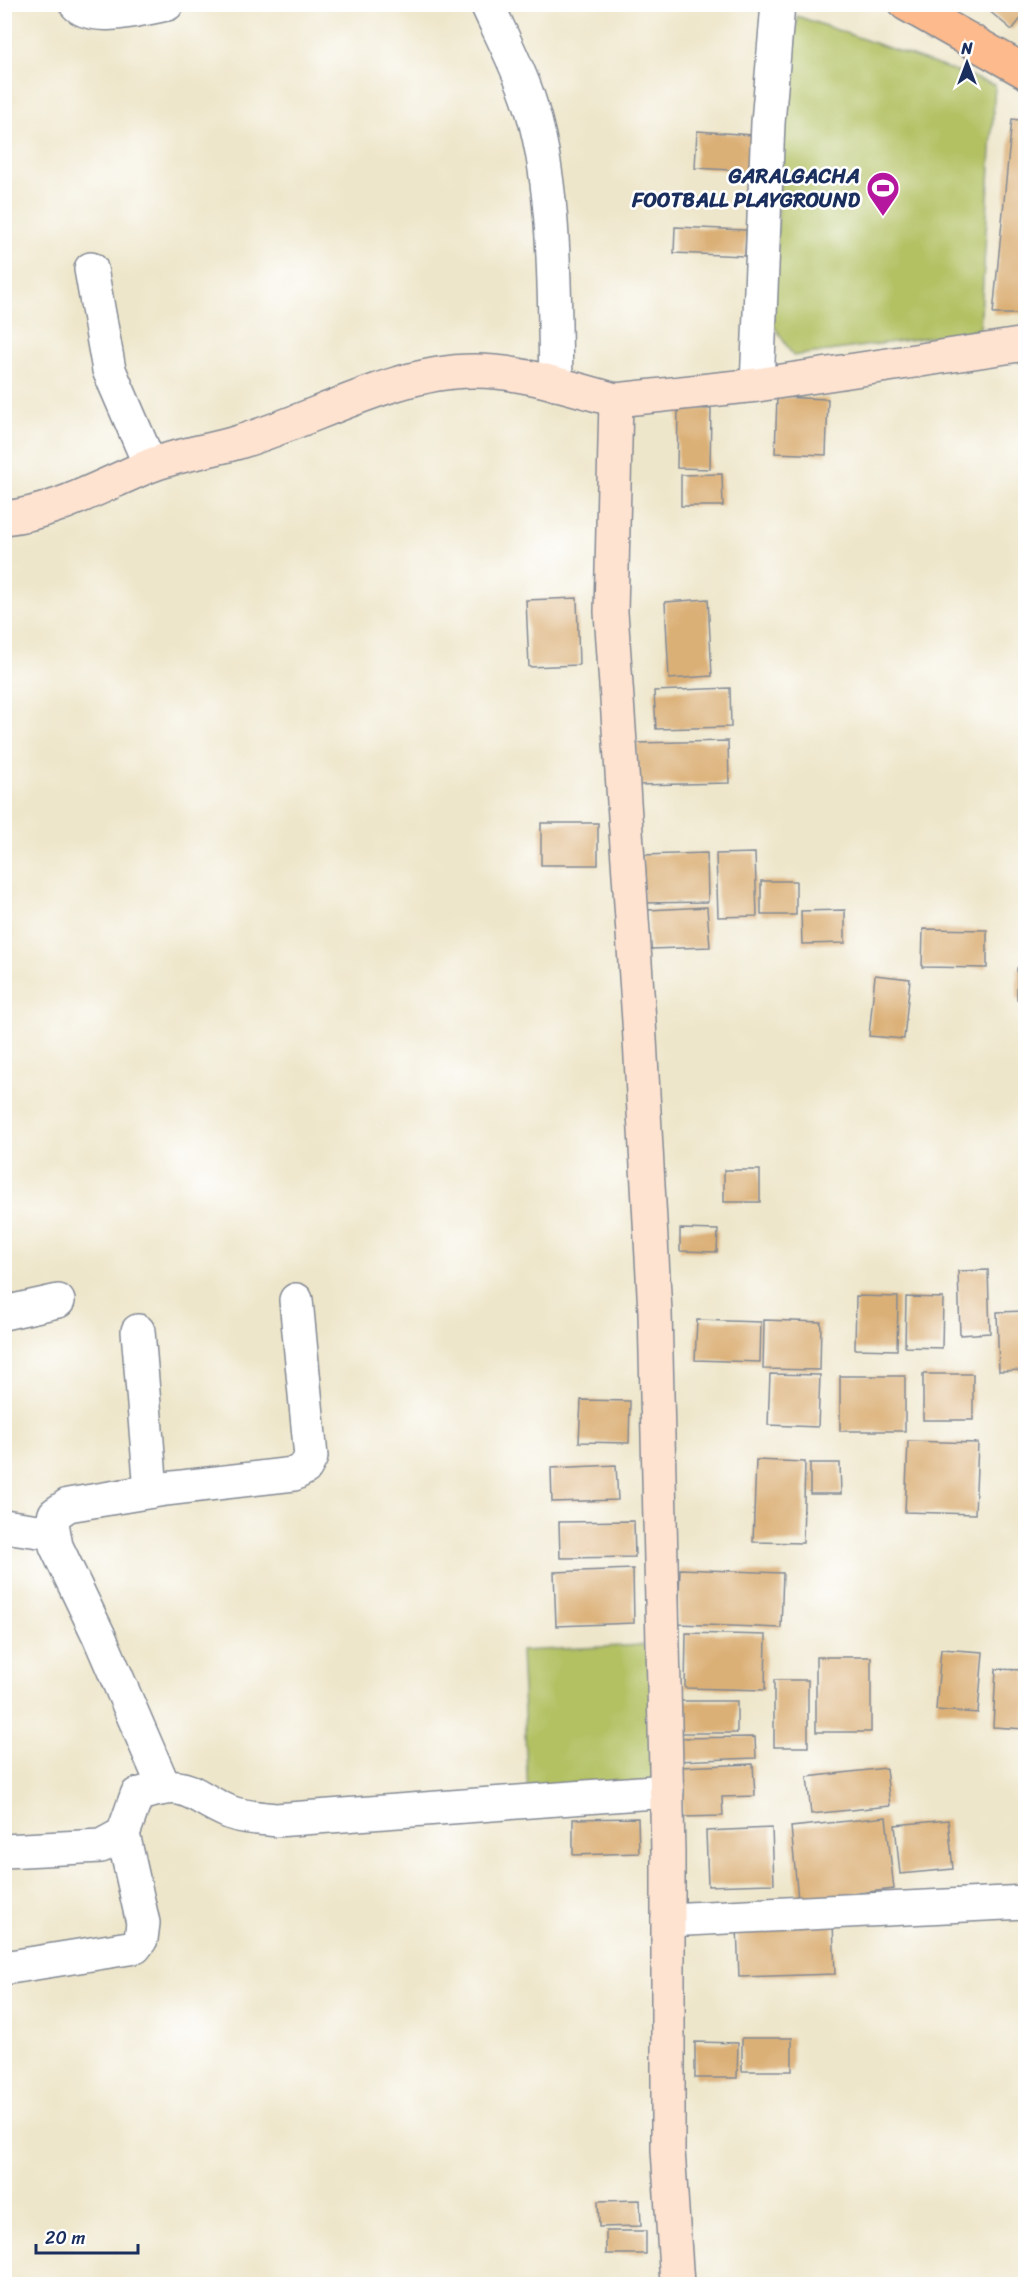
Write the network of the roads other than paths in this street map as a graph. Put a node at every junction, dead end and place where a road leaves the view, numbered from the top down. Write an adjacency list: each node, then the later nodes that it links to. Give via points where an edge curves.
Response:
1 (76, 4): 2 (street, via 90,13 104,14)
2 (167, 4)
3 (487, 4): 9 (street, via 528,98 542,156 552,245)
4 (778, 4): 10 (street, via 768,123)
5 (906, 4): 6 (main road)
6 (1026, 72)
7 (91, 269): 12 (street, via 109,370)
8 (1026, 344): 10 (street)
9 (556, 384): 11 (street); 12 (street, via 519,375 474,371 435,375 389,387 232,444)
10 (757, 386): 11 (street)
11 (616, 400): 22 (street, via 610,612 655,1312)
12 (150, 465): 13 (street, via 49,508)
13 (4, 518)
14 (296, 1300): 18 (street, via 310,1457 305,1468 294,1474)
15 (58, 1301): 16 (street)
16 (4, 1313)
17 (138, 1331): 18 (street)
18 (151, 1491): 20 (street, via 68,1505 55,1514 51,1523)
19 (4, 1526): 20 (street)
20 (53, 1533): 21 (street)
21 (164, 1787): 22 (street, via 189,1789 231,1813 276,1820); 23 (street, via 137,1795)
22 (667, 1791): 26 (street)
23 (123, 1834): 24 (street, via 101,1846); 27 (street, via 143,1923 141,1939 135,1947)
24 (4, 1851)
25 (1026, 1902): 26 (street)
26 (668, 1920): 28 (street, via 668,2150)
27 (4, 1968)
28 (677, 2284)

